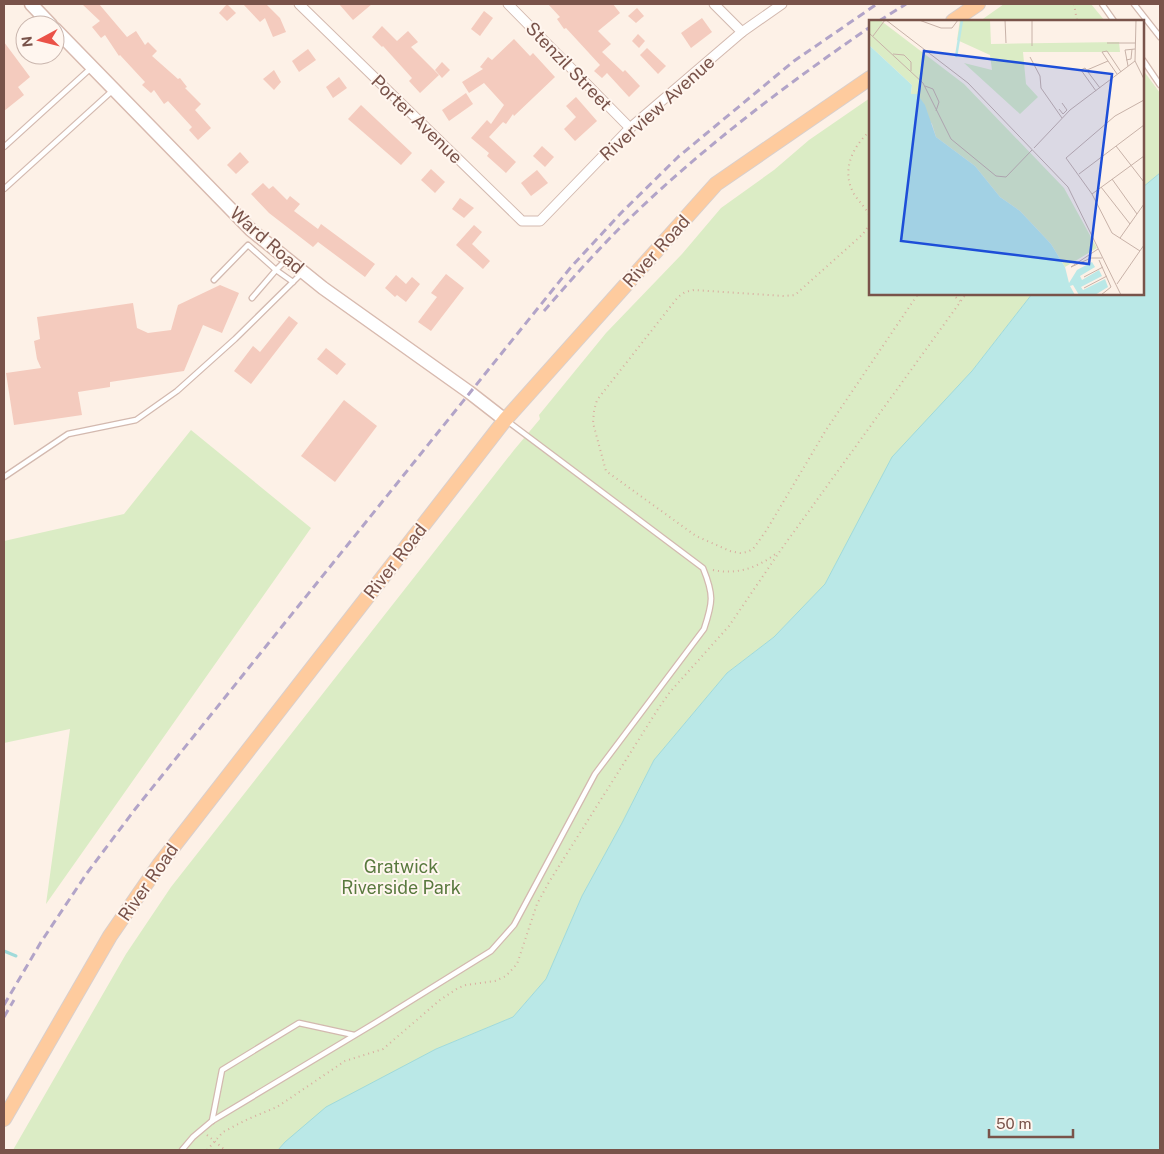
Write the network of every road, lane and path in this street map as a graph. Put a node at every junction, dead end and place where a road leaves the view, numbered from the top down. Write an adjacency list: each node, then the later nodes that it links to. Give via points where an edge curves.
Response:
1 (31, 4): 10 (main road)
2 (299, 4): 27 (street, Porter Avenue, via 522,221)
3 (508, 4): 22 (street, Stenzil Street)
4 (714, 4): 14 (street)
5 (782, 4): 14 (street, Riverview Avenue)
6 (978, 4): 11 (main road)
7 (1074, 4): 12 (path)
8 (1102, 4): 13 (lane)
9 (1134, 4): 15 (lane)
10 (41, 15)
11 (954, 20)
12 (1077, 20)
13 (1113, 20)
14 (742, 32): 22 (street, Riverview Avenue)
15 (1160, 37)
16 (65, 39): 18 (main road, Ward Road)
17 (1144, 61): 20 (lane)
18 (92, 67): 21 (main road, Ward Road); 24 (lane)
19 (869, 79): 40 (main road, River Road, via 716,184)
20 (1160, 85)
21 (114, 89): 25 (lane); 29 (main road, Ward Road)
22 (630, 128): 27 (street, Riverview Avenue)
23 (869, 132): 26 (path, via 854,151 848,168 850,186)
24 (4, 146)
25 (4, 189)
26 (869, 214)
27 (540, 220)
28 (869, 225): 36 (path, via 795,295 694,290 678,297 597,400 593,422 606,470 696,536 730,552 753,549 826,430)
29 (258, 235): 30 (lane); 31 (main road, Ward Road)
30 (248, 245): 32 (lane); 34 (lane)
31 (287, 259): 32 (lane); 33 (main road, Ward Road)
32 (276, 270): 35 (lane); 38 (lane)
33 (304, 272): 35 (lane); 40 (main road, Ward Road)
34 (214, 280)
35 (293, 282): 41 (lane, via 178,391 136,420 68,434)
36 (917, 295)
37 (953, 295): 39 (path)
38 (252, 298)
39 (960, 301)
40 (506, 420): 43 (lane); 45 (main road, River Road, via 159,865 110,936)
41 (4, 477)
42 (780, 550): 43 (path, via 767,561 742,571 722,572)
43 (703, 568): 44 (lane, via 711,588 712,607 704,629 595,774 514,925 491,951)
44 (354, 1035): 46 (lane); 46 (lane, via 299,1023 222,1070)
45 (4, 1119)
46 (212, 1121): 47 (lane)
47 (201, 1130): 48 (lane); 49 (path)
48 (182, 1150)
49 (225, 1150)

